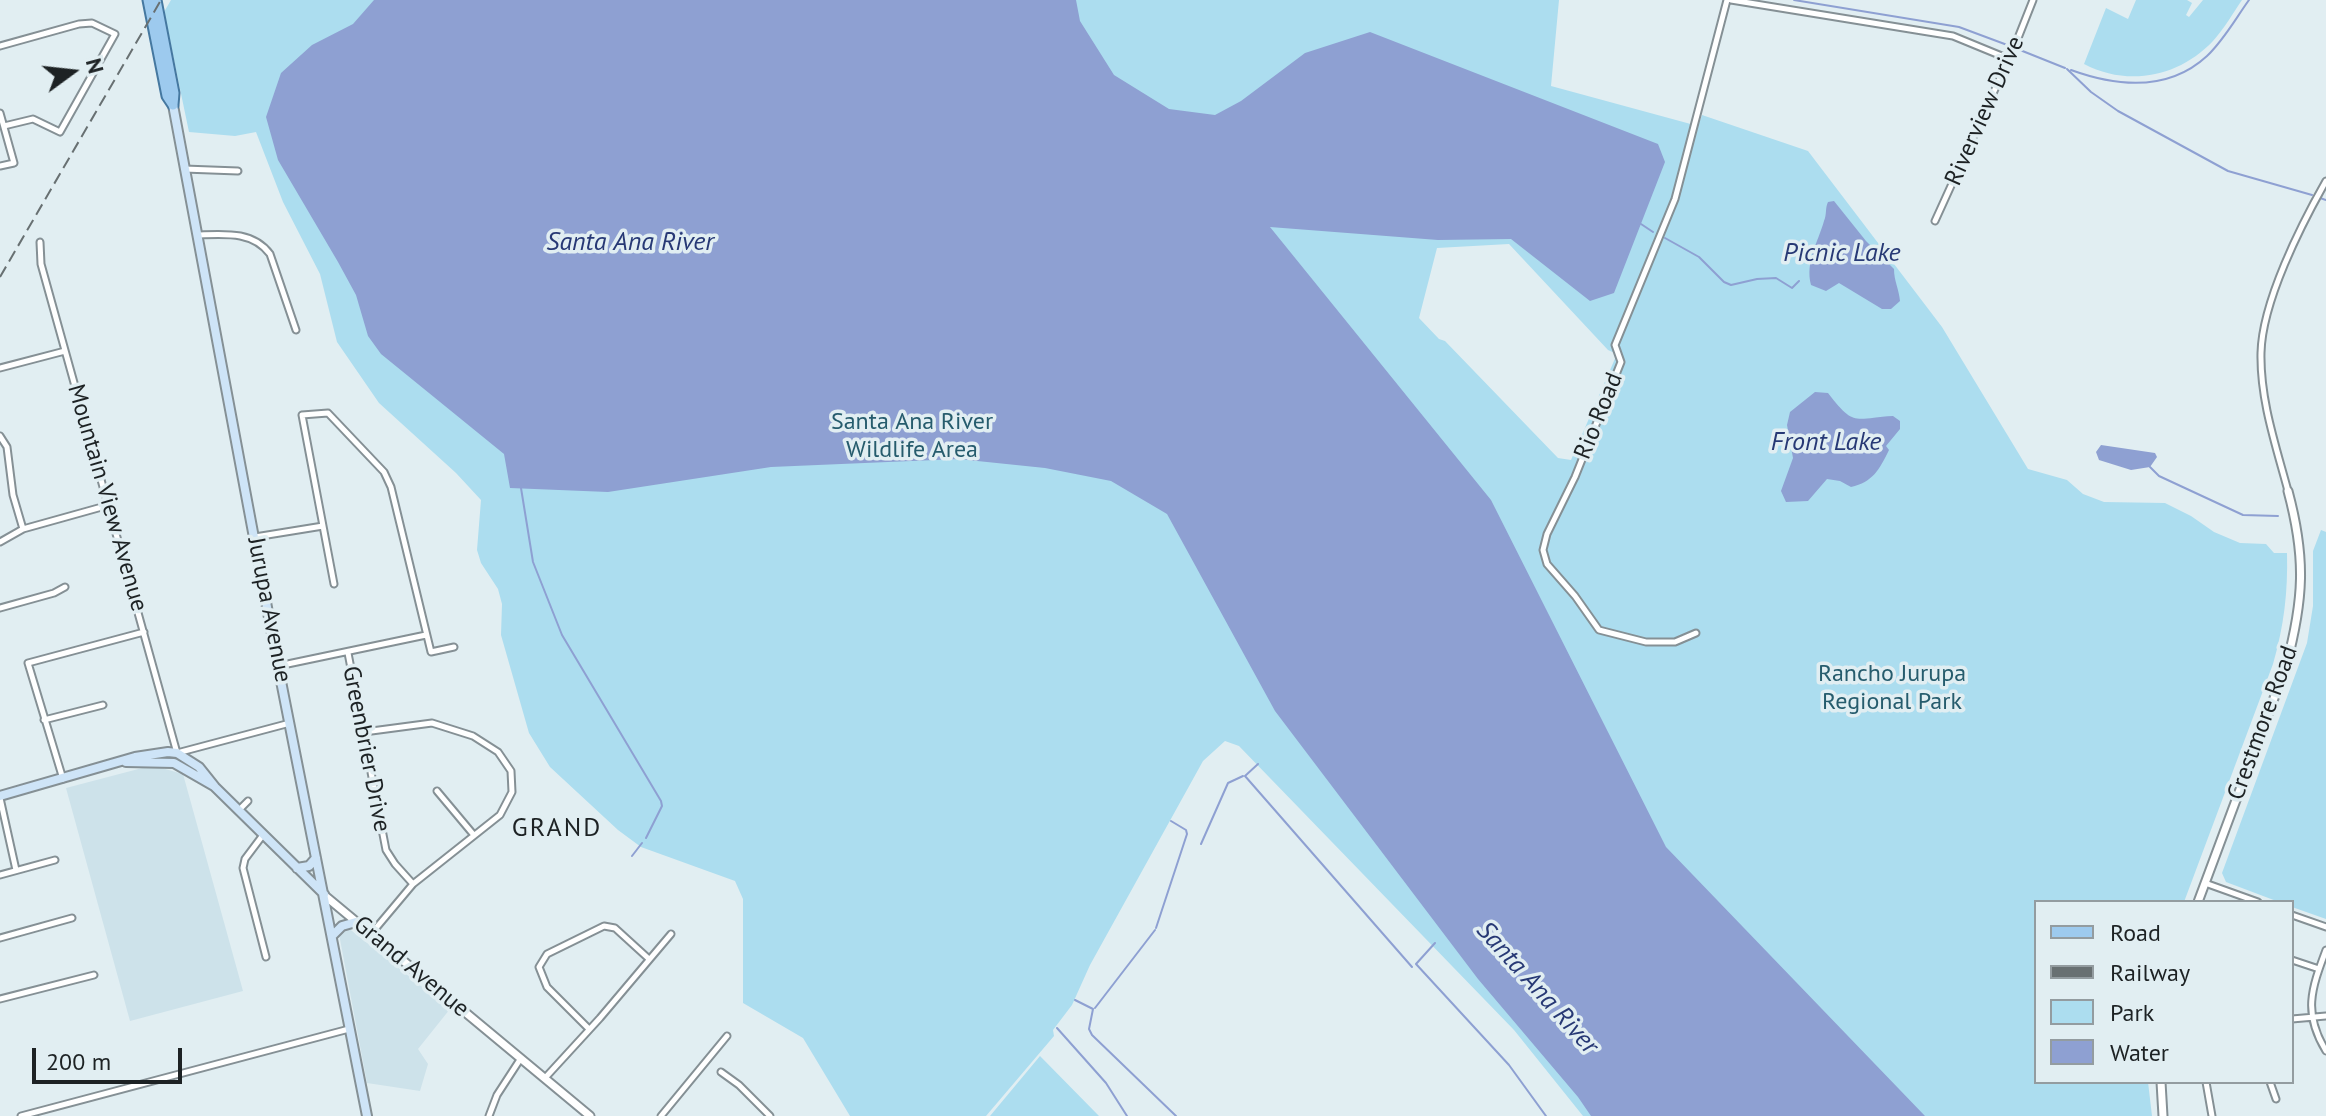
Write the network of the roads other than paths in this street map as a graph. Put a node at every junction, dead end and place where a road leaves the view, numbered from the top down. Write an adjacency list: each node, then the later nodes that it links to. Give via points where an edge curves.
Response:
1 (148, 0): 7 (main road, Jurupa Avenue)
2 (156, 0): 7 (main road, Jurupa Avenue)
3 (1729, 0): 6 (street, via 1953,36); 31 (street, Rio Road, via 1675,199 1615,345 1621,362 1543,550 1547,564 1599,630 1646,642 1675,642)
4 (2033, 0): 6 (street, Riverview Drive)
5 (0, 46): 9 (street, via 79,24 92,23 115,34 60,132 33,119)
6 (2009, 59): 14 (street, Riverview Drive)
7 (173, 105): 11 (main road, Jurupa Avenue)
8 (0, 113): 9 (street)
9 (4, 126): 10 (street, via 14,163)
10 (0, 166)
11 (184, 169): 12 (street); 15 (main road, Jurupa Avenue)
12 (238, 171)
13 (2326, 181): 21 (street, via 2271,304 2261,352 2268,418)
14 (1935, 221)
15 (196, 235): 17 (street, via 242,237 263,244); 25 (main road, Jurupa Avenue)
16 (40, 242): 18 (street, Mountain View Avenue)
17 (296, 330)
18 (65, 351): 19 (street); 22 (street, Mountain View Avenue)
19 (0, 368)
20 (1, 436): 24 (street)
21 (2288, 491): 56 (street, Crestmore Road, via 2302,562 2296,628)
22 (109, 505): 24 (street); 30 (street, Mountain View Avenue)
23 (323, 526): 25 (street); 27 (street); 32 (street, via 302,415 328,413 384,472 391,487)
24 (23, 529): 26 (street)
25 (255, 537): 35 (main road, Jurupa Avenue)
26 (0, 542)
27 (334, 584)
28 (65, 587): 29 (street)
29 (0, 608)
30 (144, 632): 37 (street, via 28,663); 40 (street, Mountain View Avenue)
31 (1696, 633)
32 (426, 635): 33 (street, via 431,652); 34 (street)
33 (454, 647)
34 (348, 653): 35 (street); 39 (street, Greenbrier Drive)
35 (278, 666): 38 (main road, Jurupa Avenue)
36 (103, 705): 37 (street)
37 (44, 720): 43 (street)
38 (291, 723): 40 (street); 51 (main road, Jurupa Avenue)
39 (364, 732): 49 (street, via 432,723 473,736 498,752 511,771 512,792 500,815); 57 (street, Greenbrier Drive, via 386,850)
40 (177, 753): 41 (main road); 42 (street); 44 (main road, Grand Avenue, via 199,767)
41 (125, 762): 42 (main road); 43 (main road)
42 (174, 763): 44 (main road, Grand Avenue)
43 (63, 779): 46 (main road)
44 (215, 787): 48 (main road, Grand Avenue)
45 (437, 791): 49 (street)
46 (0, 797): 54 (street)
47 (248, 801): 48 (street)
48 (239, 811): 50 (main road, Grand Avenue)
49 (473, 834): 57 (street)
50 (263, 835): 53 (main road, Grand Avenue); 70 (street, via 243,868)
51 (316, 858): 53 (main road); 58 (main road, Jurupa Avenue)
52 (55, 860): 54 (street)
53 (297, 868): 58 (main road, Grand Avenue)
54 (16, 870): 55 (street)
55 (0, 875)
56 (2205, 883): 59 (street, Crestmore Road); 60 (street)
57 (413, 884): 65 (street)
58 (324, 895): 63 (street, Grand Avenue); 67 (main road, Jurupa Avenue)
59 (2199, 900)
60 (2252, 900)
61 (2294, 916): 64 (street)
62 (72, 918): 68 (street)
63 (356, 922): 65 (street, Grand Avenue); 67 (main road)
64 (2326, 927)
65 (371, 934): 83 (street, Grand Avenue)
66 (671, 934): 71 (street)
67 (331, 937): 80 (main road, Jurupa Avenue)
68 (0, 938)
69 (2326, 950): 73 (street)
70 (266, 957)
71 (649, 959): 79 (street); 79 (street, via 615,928 604,926 547,954 539,967 547,987)
72 (2294, 961): 73 (street)
73 (2319, 969): 78 (street)
74 (94, 975): 75 (street)
75 (0, 999)
76 (2326, 1016): 78 (street)
77 (2294, 1019): 78 (street)
78 (2311, 1019): 82 (street)
79 (588, 1028): 85 (street)
80 (349, 1029): 90 (street); 91 (main road, Jurupa Avenue)
81 (727, 1036): 94 (street)
82 (2326, 1051)
83 (521, 1058): 85 (street, Grand Avenue); 92 (street)
84 (721, 1072): 95 (street)
85 (545, 1078): 93 (street, Grand Avenue)
86 (2161, 1084): 96 (street)
87 (2206, 1084): 97 (street)
88 (2271, 1084): 89 (street)
89 (2276, 1099)
90 (21, 1116)
91 (367, 1116)
92 (489, 1116)
93 (590, 1116)
94 (661, 1116)
95 (770, 1116)
96 (2163, 1116)
97 (2212, 1116)

